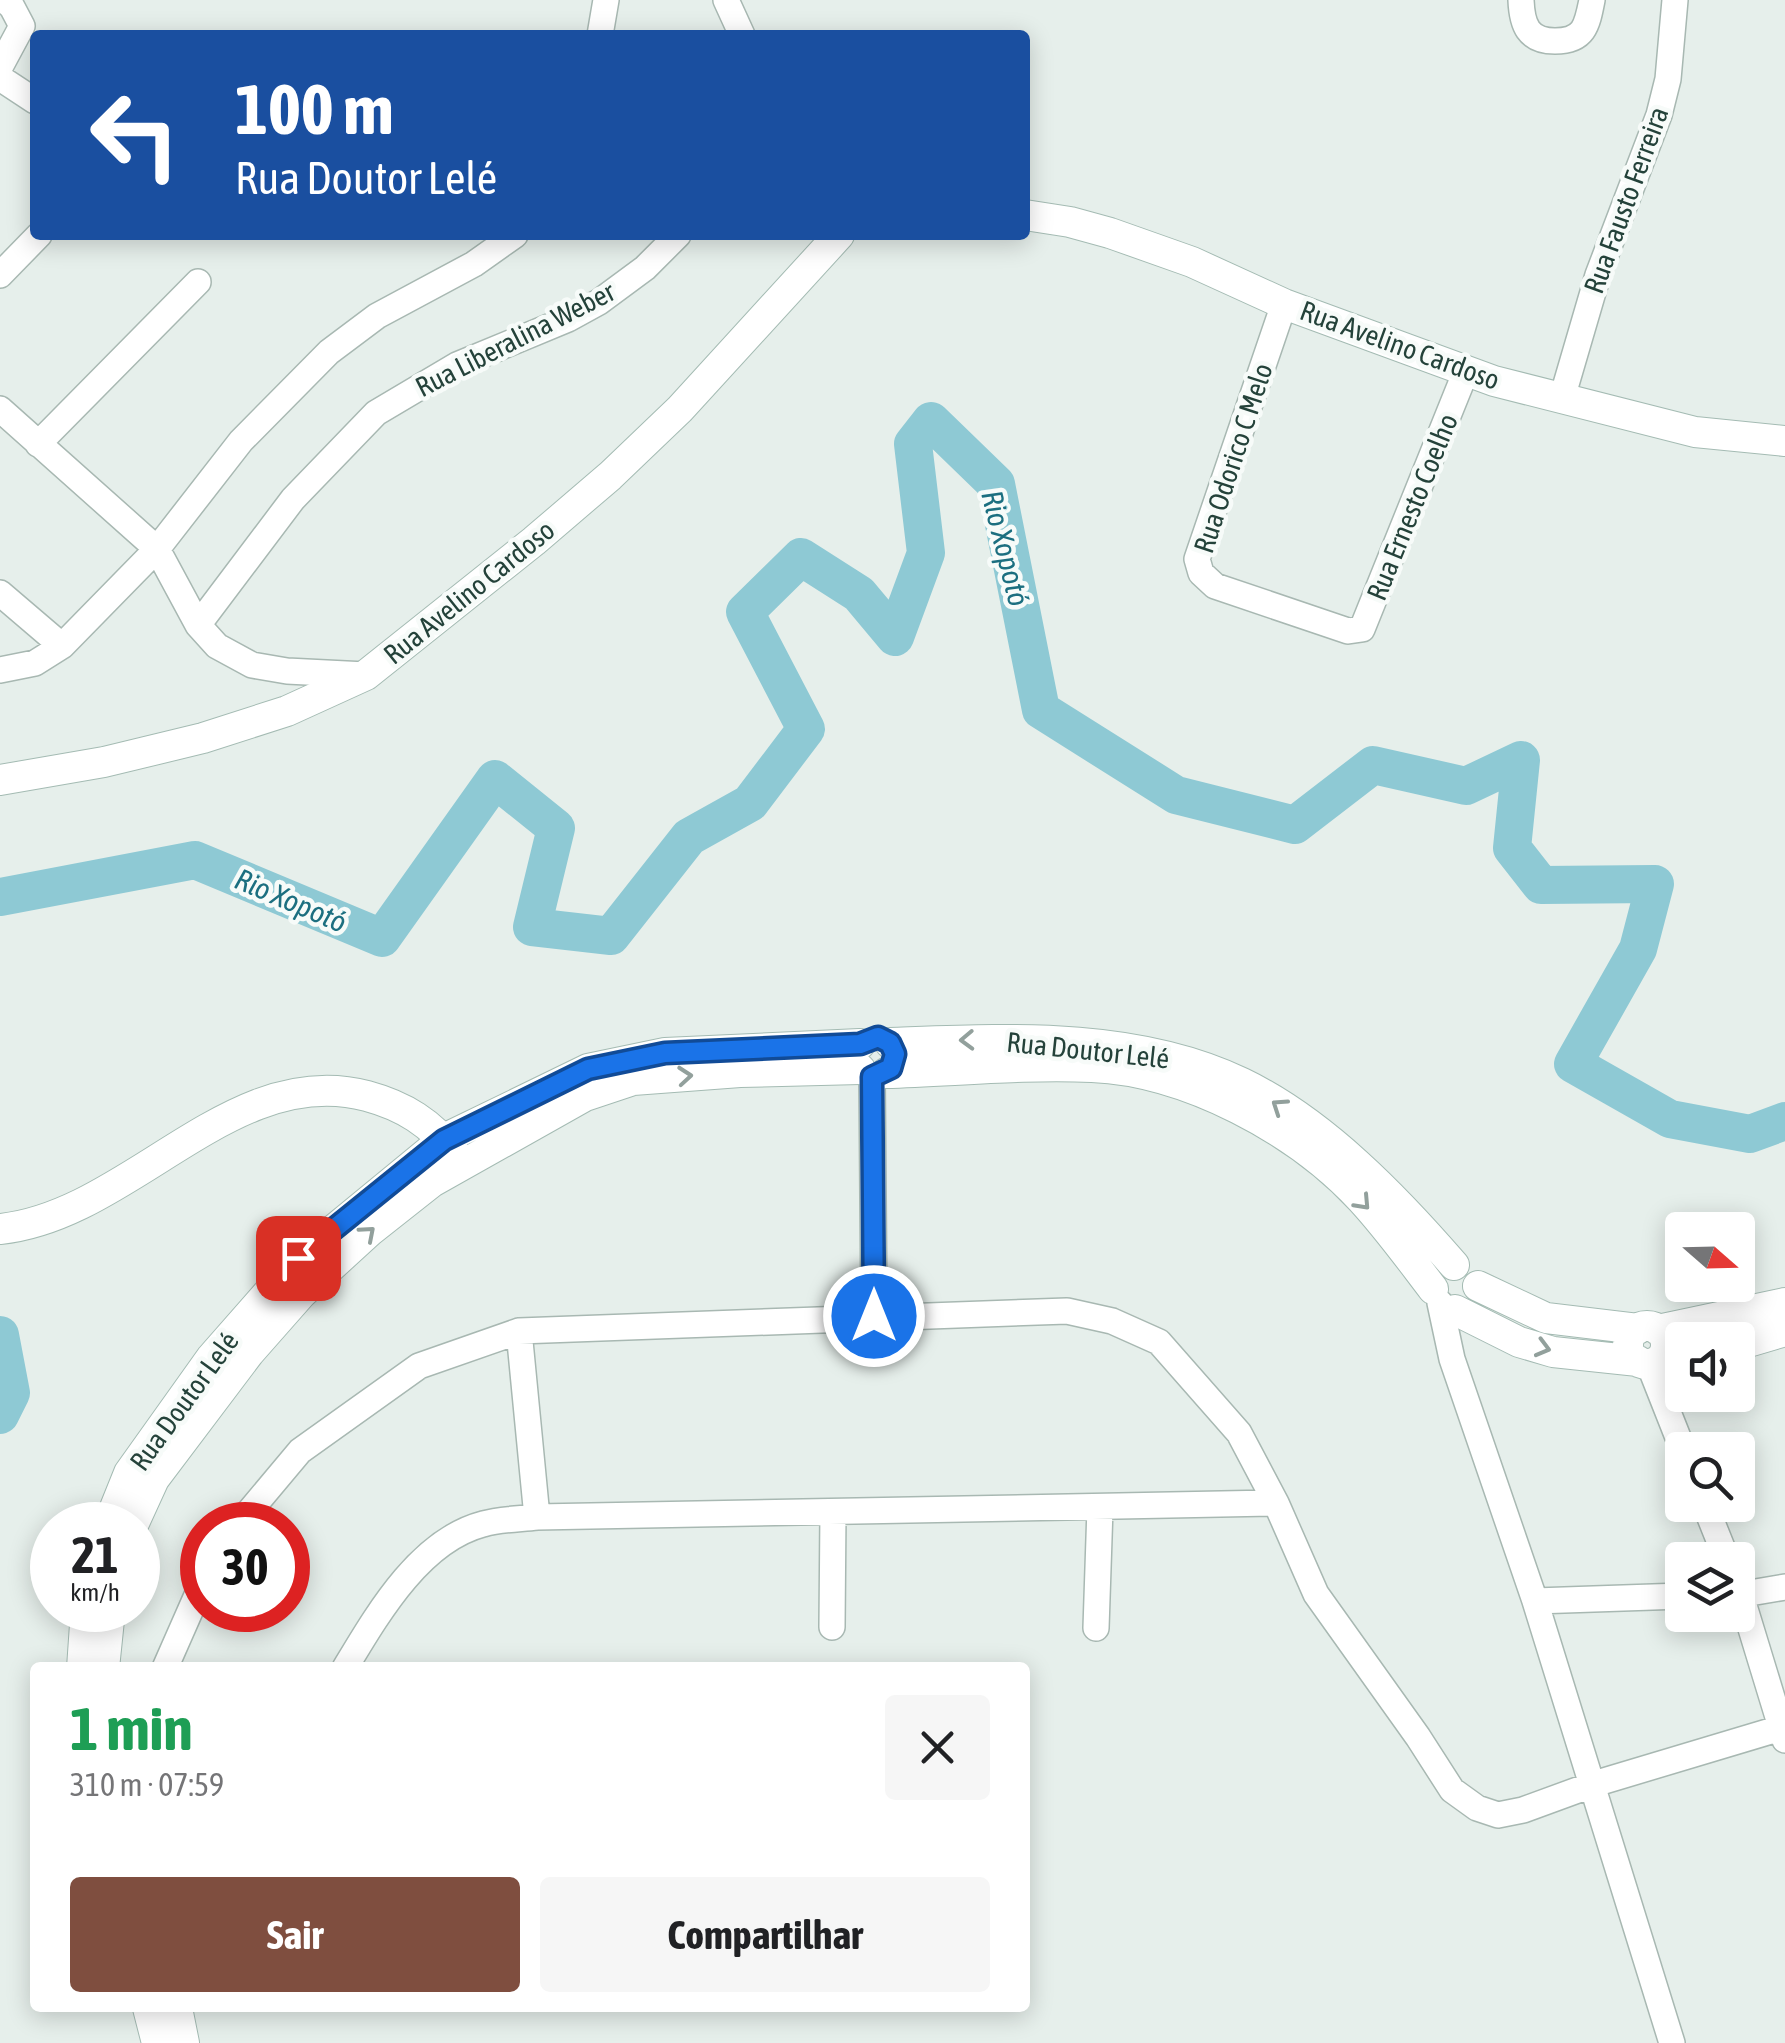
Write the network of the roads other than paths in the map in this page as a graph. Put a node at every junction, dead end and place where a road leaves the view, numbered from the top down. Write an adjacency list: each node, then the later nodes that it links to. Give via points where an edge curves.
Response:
1 (4, 0): 9 (street, via 22,26)
2 (606, 0): 7 (street)
3 (726, 0): 8 (street)
4 (1522, 0): 5 (street, via 1529,34 1571,41 1586,25)
5 (1592, 0)
6 (1675, 0): 21 (street, Rua Fausto Ferreira, via 1659,115 1598,275)
7 (601, 30)
8 (740, 30)
9 (0, 67)
10 (0, 78): 11 (street)
11 (30, 98)
12 (1030, 216): 19 (street, Rua Avelino Cardoso, via 1110,233)
13 (34, 240): 17 (street)
14 (508, 240): 25 (street, via 329,352 241,442)
15 (673, 240): 27 (street, Rua Liberalina Weber, via 599,302 457,365 376,413 293,499)
16 (834, 240): 31 (street, Rua Avelino Cardoso, via 680,410 610,476)
17 (0, 275)
18 (198, 282): 24 (street)
19 (1284, 304): 20 (street, Rua Avelino Cardoso); 28 (street, Rua Odorico C Melo, via 1197,566 1215,586)
20 (1466, 371): 21 (street, Rua Avelino Cardoso); 28 (street, Rua Ernesto Coelho, via 1366,622)
21 (1562, 398): 23 (street, Rua Avelino Cardoso, via 1695,432)
22 (0, 409): 24 (street)
23 (1785, 441)
24 (38, 444): 25 (street)
25 (156, 549): 27 (street); 29 (street)
26 (0, 593): 29 (street)
27 (198, 625): 31 (street, via 216,646 252,665)
28 (1348, 631)
29 (62, 646): 30 (street, via 35,663)
30 (0, 670)
31 (366, 675): 32 (street, Rua Avelino Cardoso, via 287,711 203,738)
32 (0, 780)
33 (874, 1061): 34 (street, Rua Doutor Lelé, one-way to 33, via 463,1164 585,1096 633,1080); 34 (street, Rua Doutor Lelé, via 665,1053 588,1069); 36 (street, Rua Doutor Lelé, one-way to 33, via 1357,1164 1280,1105 1182,1060 1071,1042 982,1040); 38 (street, Rua Doutor Lelé, one-way to 38, via 1095,1067 1194,1088 1256,1119 1360,1197); 40 (street)
34 (432, 1160): 35 (street, via 412,1112 342,1090 300,1092 241,1110 88,1201 43,1222); 46 (street, Rua Doutor Lelé, via 298,1258 211,1358 129,1473); 47 (street, Rua Doutor Lelé, one-way to 34, via 249,1353)
35 (11, 1227)
36 (1454, 1265): 37 (street, via 1470,1271); 38 (street, via 1439,1273)
37 (1478, 1286): 38 (street, via 1470,1306); 44 (street, Rua Doutor Lelé, via 1546,1318)
38 (1443, 1301): 44 (street, Rua Doutor Lelé, one-way to 44, via 1519,1342 1553,1352); 56 (street, via 1452,1359)
39 (1785, 1303): 44 (street, Rua Doutor Lelé)
40 (874, 1316): 41 (street); 49 (street, via 1067,1311 1159,1342 1239,1433)
41 (519, 1331): 48 (street, via 419,1366 300,1451); 52 (street)
42 (1785, 1331): 43 (street)
43 (1755, 1340)
44 (1654, 1350): 45 (street)
45 (1678, 1432)
46 (117, 1502)
47 (144, 1502)
48 (257, 1502)
49 (1276, 1504): 50 (street); 68 (street, via 1316,1594 1452,1790 1498,1814)
50 (1100, 1508): 51 (street); 58 (street)
51 (833, 1512): 52 (street); 57 (street)
52 (537, 1516): 66 (street, via 480,1524 429,1553 382,1606)
53 (1785, 1587): 54 (street)
54 (1755, 1590)
55 (1665, 1596): 56 (street)
56 (1535, 1600): 68 (street)
57 (832, 1627)
58 (1096, 1628)
59 (84, 1632): 63 (street)
60 (108, 1632): 64 (street)
61 (181, 1632): 65 (street)
62 (1751, 1632): 67 (street)
63 (82, 1662)
64 (105, 1662)
65 (168, 1662)
66 (349, 1662)
67 (1783, 1734): 68 (street)
68 (1594, 1784): 73 (street)
69 (149, 2012): 71 (street)
70 (178, 2012): 72 (street)
71 (157, 2043)
72 (184, 2043)
73 (1672, 2043)

